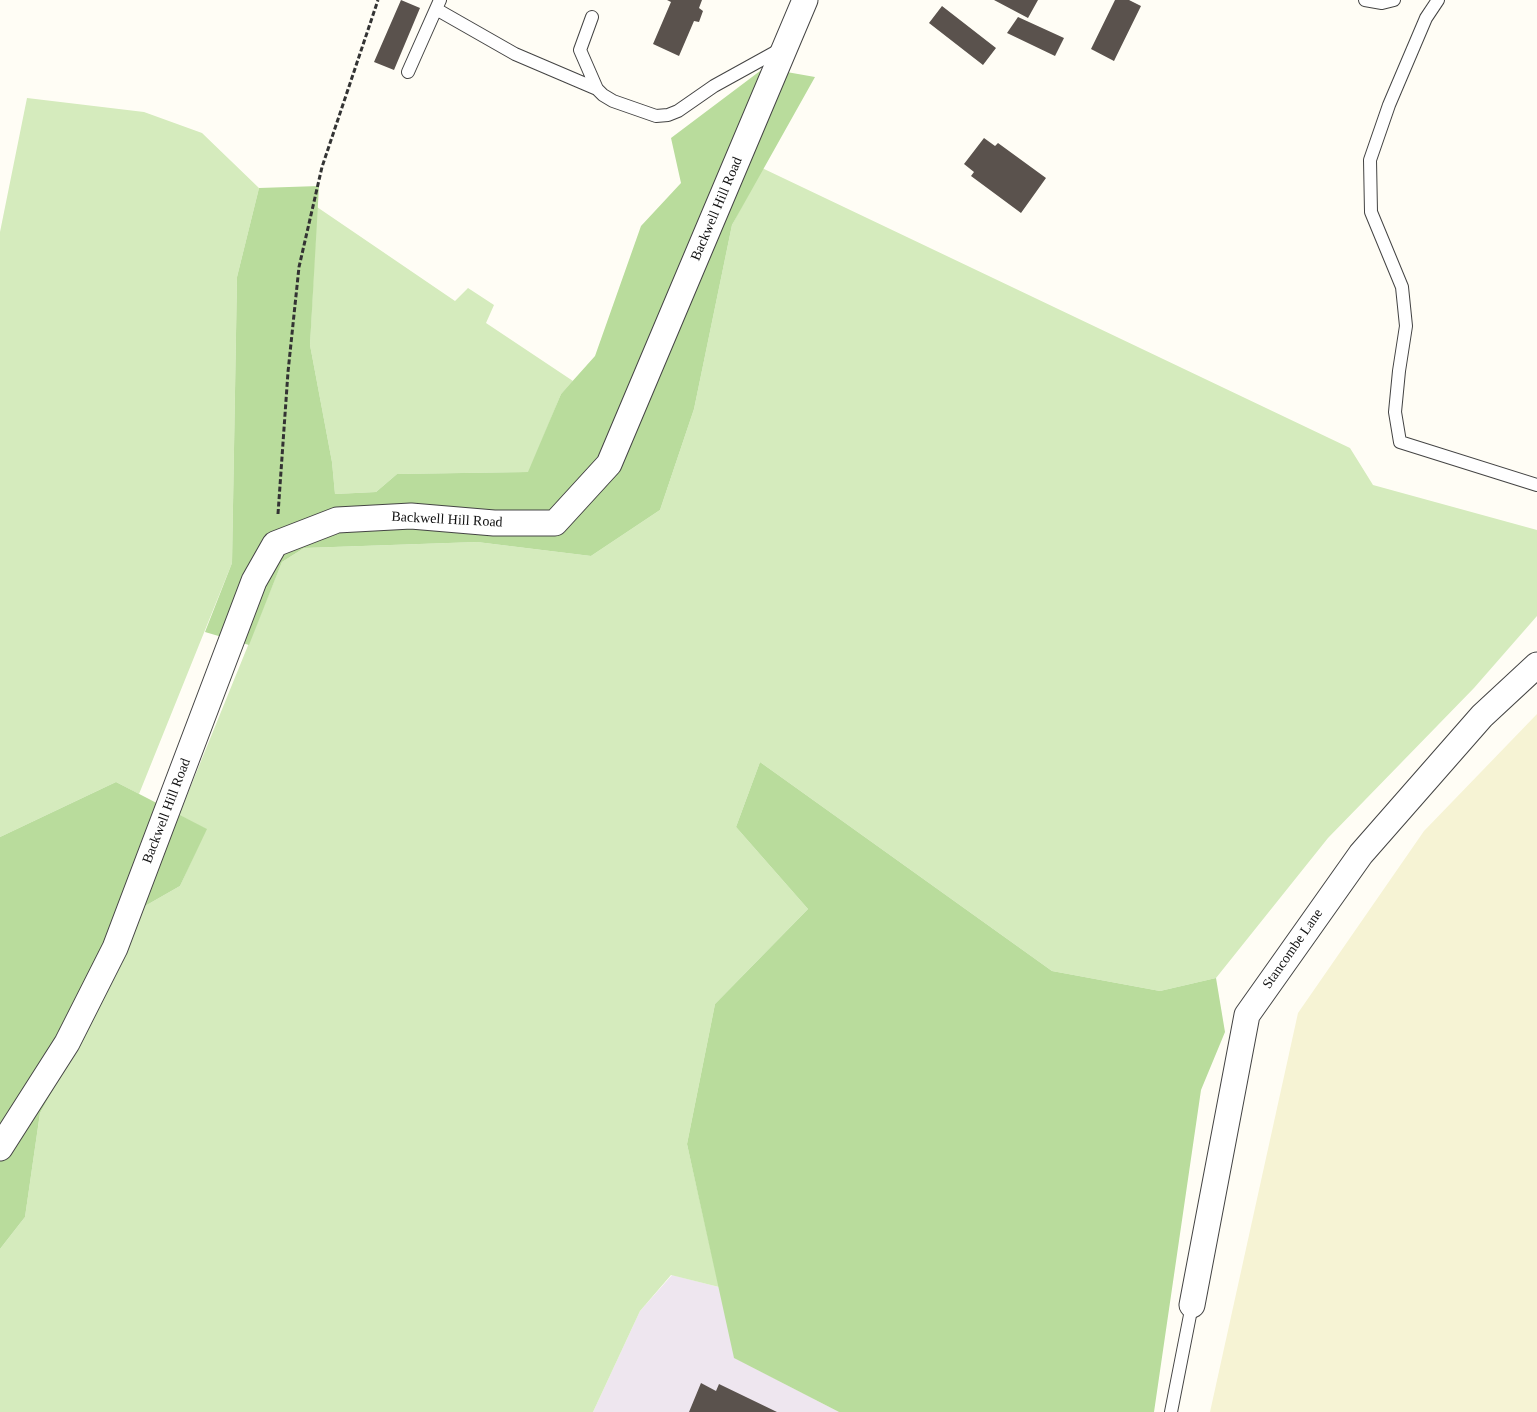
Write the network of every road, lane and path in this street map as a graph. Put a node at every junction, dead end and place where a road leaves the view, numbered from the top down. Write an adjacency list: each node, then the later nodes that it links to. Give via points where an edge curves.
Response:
1 (378, 0): 12 (path, via 322,167 299,267)
2 (805, 0): 8 (street, Backwell Hill Road)
3 (1364, 0): 4 (lane, via 1382,3)
4 (1394, 0)
5 (1438, 0): 11 (lane, via 1426,18 1389,105 1370,160 1371,212 1402,287 1406,326 1395,412 1400,442)
6 (438, 4): 9 (lane); 10 (lane, via 515,54)
7 (592, 17): 10 (lane, via 580,50)
8 (785, 47): 10 (lane, via 668,115 656,116 613,101); 12 (street, Backwell Hill Road, via 608,464 555,524 411,516 337,520)
9 (408, 72)
10 (597, 89)
11 (1537, 485)
12 (275, 544): 14 (street, Backwell Hill Road, via 254,581 115,948 67,1044)
13 (1537, 665): 15 (street, Stancombe Lane, via 1482,716 1361,854 1247,1015)
14 (0, 1148)
15 (1192, 1304): 16 (lane)
16 (1171, 1412)

